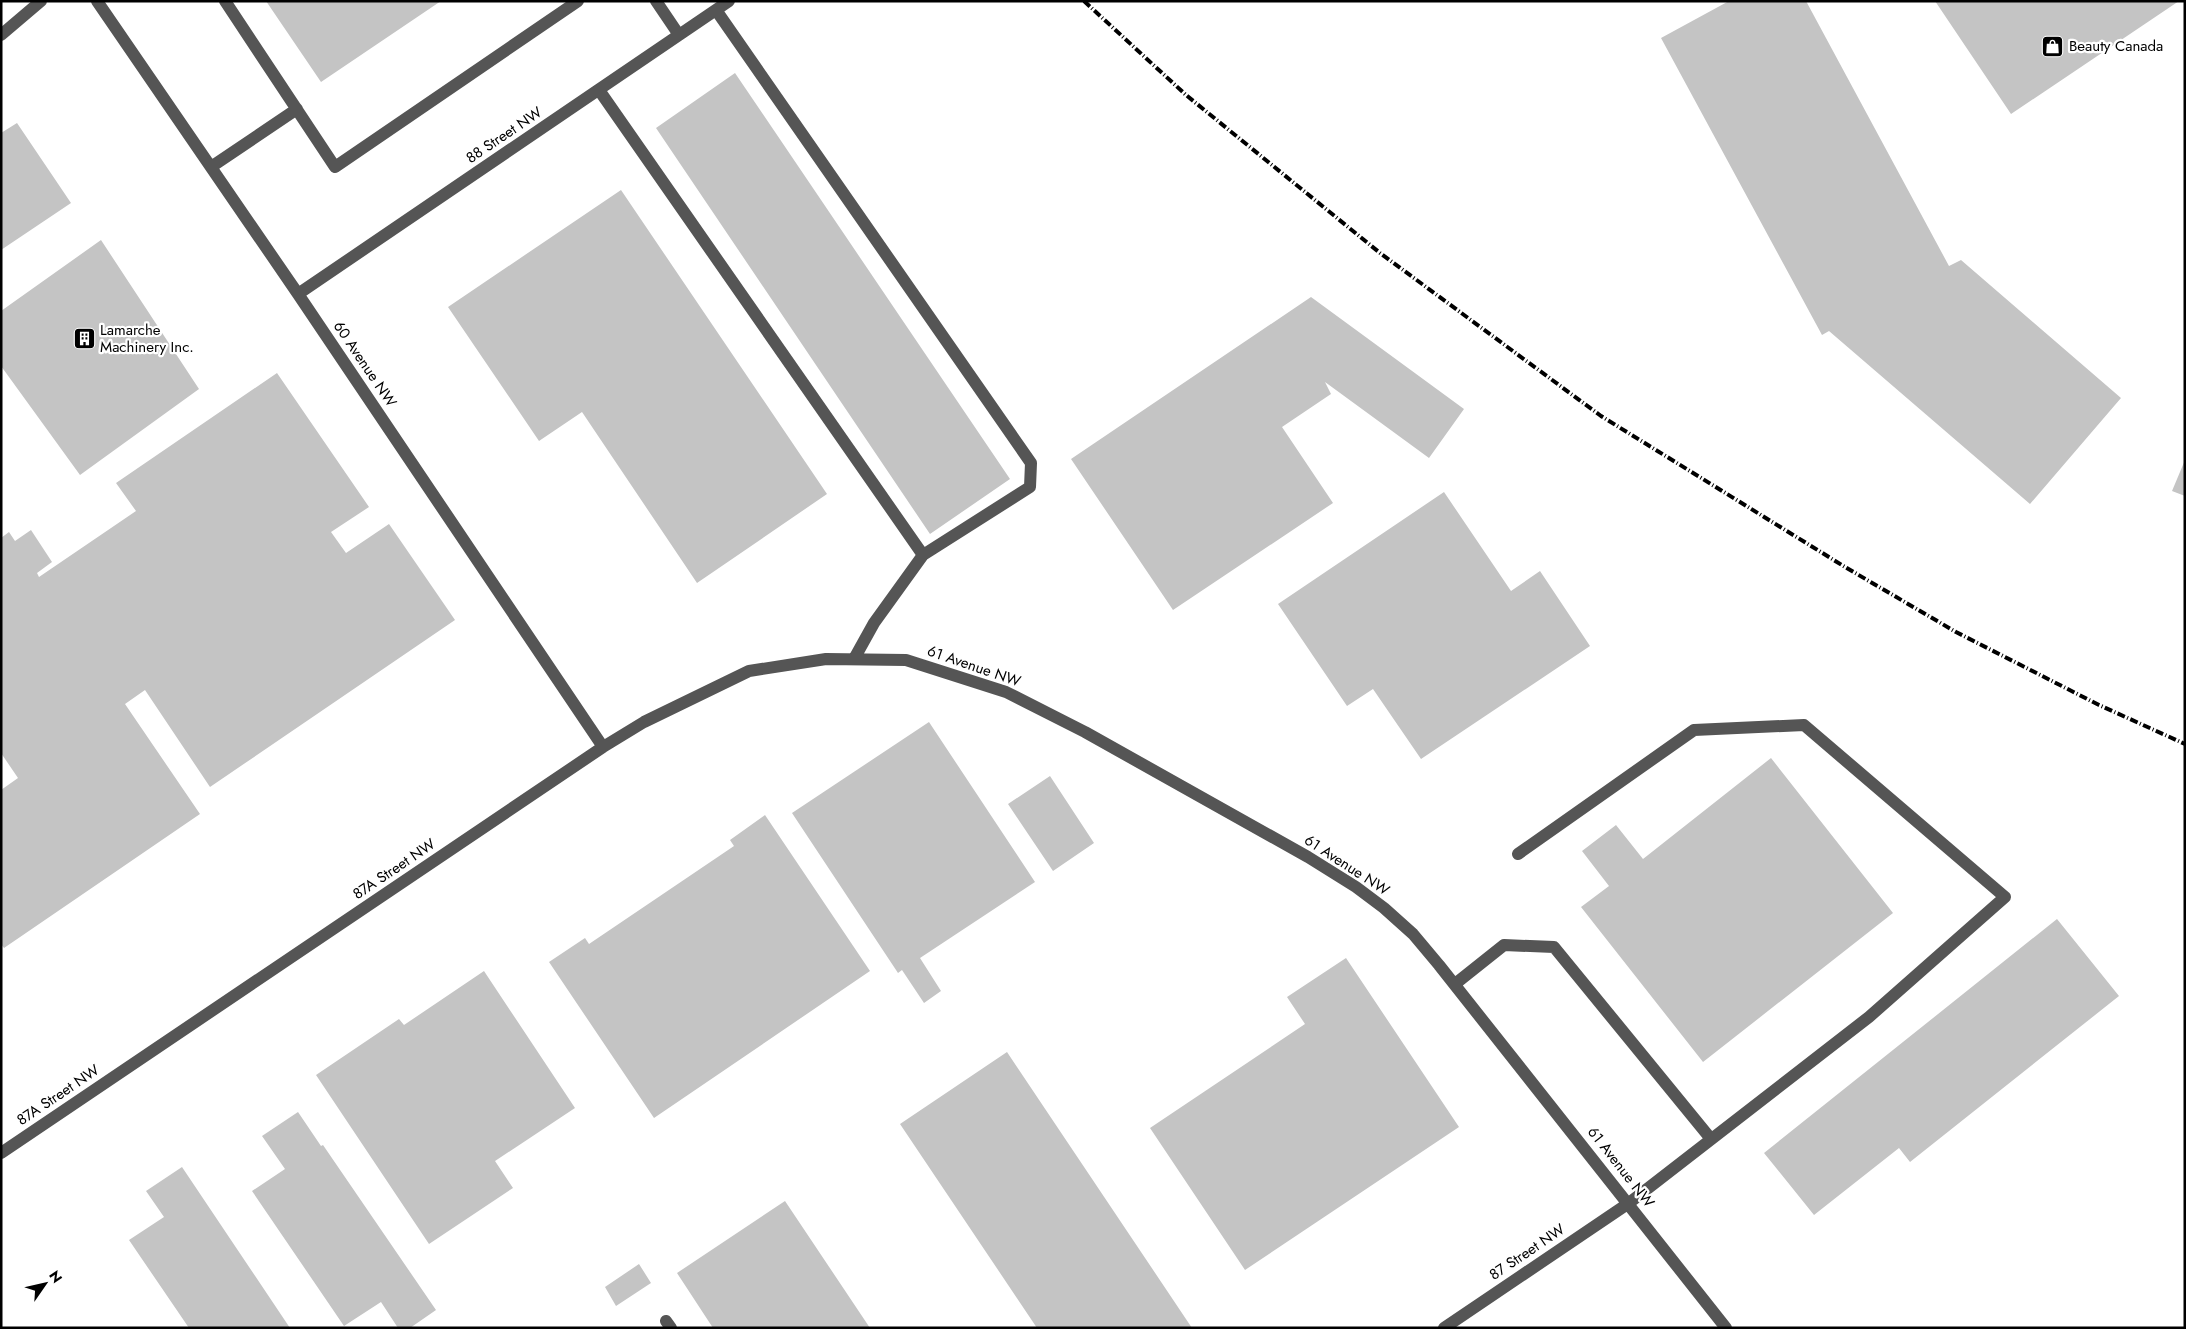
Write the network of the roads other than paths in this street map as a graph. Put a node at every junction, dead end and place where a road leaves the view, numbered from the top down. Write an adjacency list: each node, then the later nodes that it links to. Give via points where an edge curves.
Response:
1 (41, 1): 8 (street)
2 (97, 1): 12 (street, 60 Avenue NW)
3 (225, 1): 11 (street)
4 (578, 1): 11 (street, via 335,167)
5 (656, 1): 9 (street)
6 (729, 1): 7 (street, 88 Street NW)
7 (716, 10): 9 (street, 88 Street NW); 14 (street, via 1031,463 1030,487)
8 (1, 35)
9 (679, 35): 10 (street, 88 Street NW)
10 (599, 90): 13 (street, 88 Street NW); 14 (street)
11 (297, 109): 12 (street)
12 (211, 167): 13 (street, 60 Avenue NW)
13 (298, 294): 17 (street, 60 Avenue NW)
14 (923, 555): 16 (street, via 874,623)
15 (826, 659): 16 (street, 61 Avenue NW); 17 (street, 87A Street NW, via 748,671 644,722)
16 (854, 659): 19 (street, 61 Avenue NW, via 906,660 1006,692 1085,732 1356,887 1413,934)
17 (603, 747): 21 (street, 87A Street NW)
18 (1518, 854): 20 (street, 87 Street NW, via 1694,730 1804,725 2005,897 1869,1017)
19 (1454, 984): 20 (street, via 1504,945 1554,947); 22 (street, 61 Avenue NW)
20 (1711, 1138): 22 (street, 87 Street NW)
21 (1, 1153)
22 (1629, 1203): 23 (street, 87 Street NW); 24 (street, 61 Avenue NW)
23 (1444, 1328)
24 (1726, 1328)

